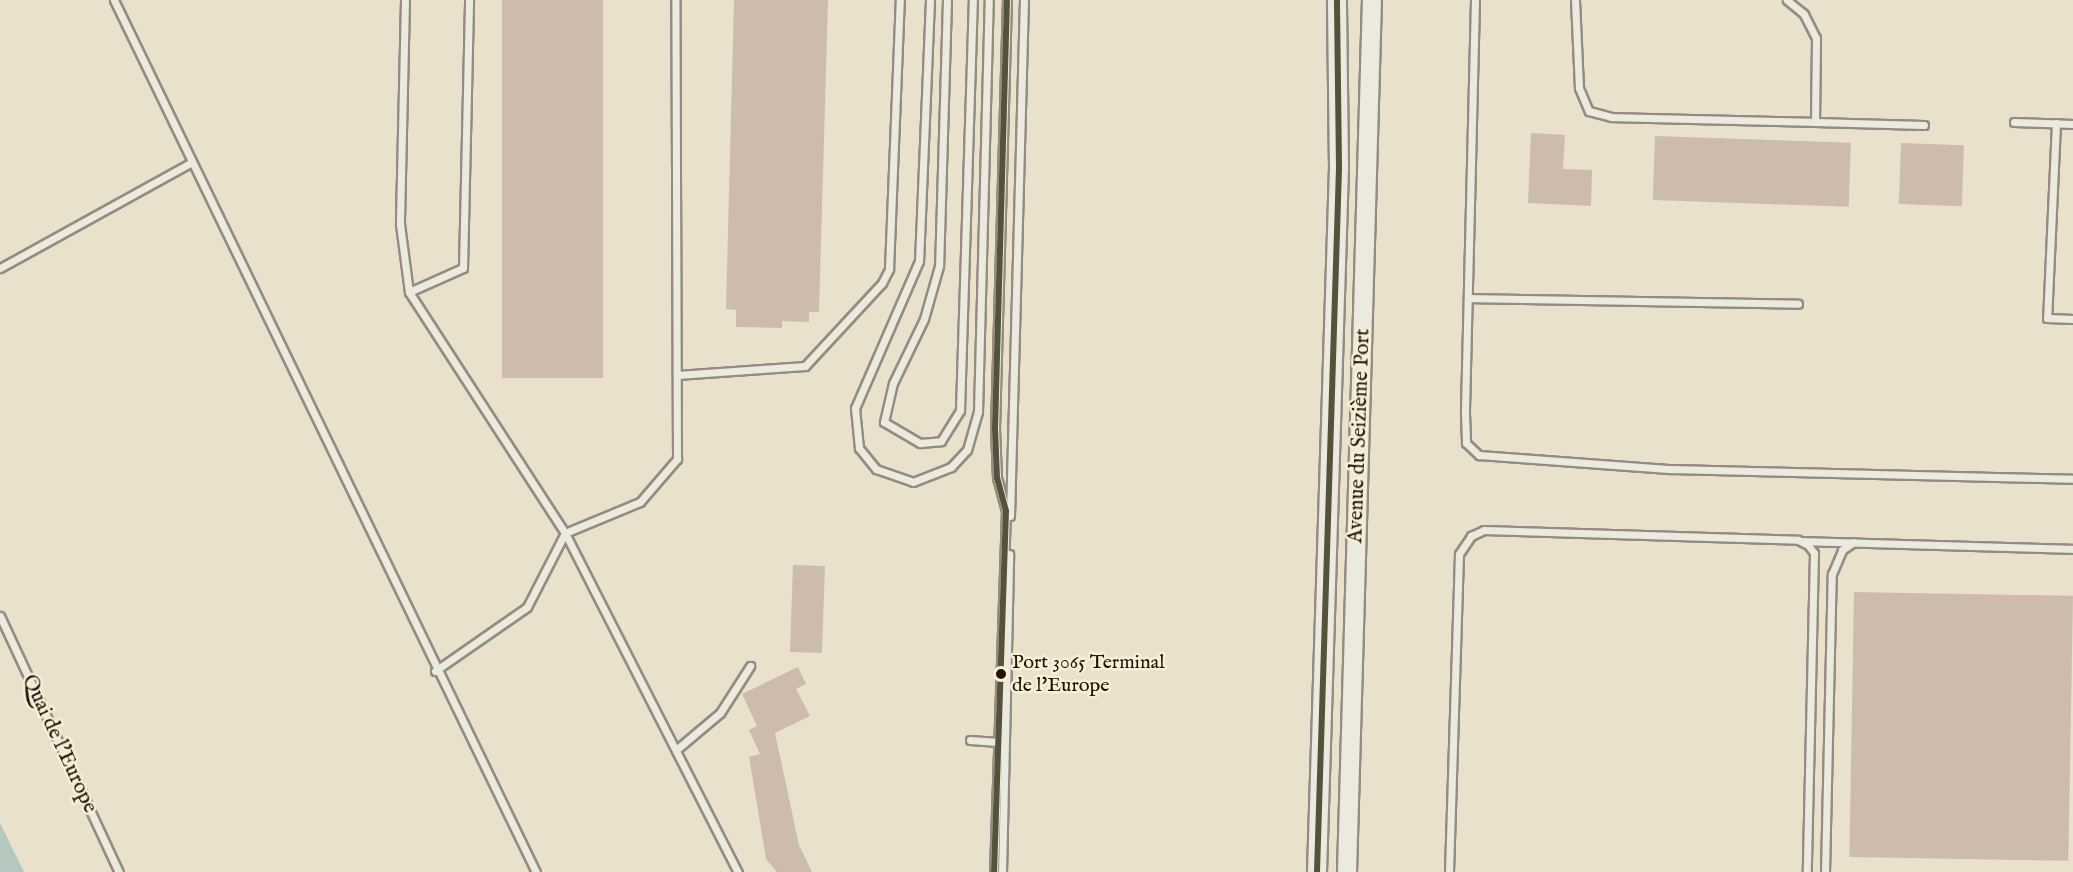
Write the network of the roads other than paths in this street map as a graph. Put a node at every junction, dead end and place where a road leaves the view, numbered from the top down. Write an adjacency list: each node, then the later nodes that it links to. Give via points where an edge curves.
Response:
1 (114, 0): 22 (lane)
2 (405, 0): 24 (lane, via 399,224)
3 (469, 0): 24 (lane, via 463,267)
4 (675, 0): 28 (lane)
5 (900, 0): 28 (lane, via 889,269 882,283 805,366)
6 (930, 0): 9 (lane, via 919,261 855,408 859,448 876,469 913,482 951,467 967,450 978,412)
7 (947, 0): 8 (lane, via 939,266 924,319 893,383 884,422 920,443 941,441 960,410)
8 (973, 0)
9 (989, 0)
10 (1007, 0): 30 (lane, via 995,428 997,478)
11 (1024, 0): 30 (lane)
12 (1336, 0): 46 (main road, Avenue du Seizième Port, via 1339,168)
13 (1372, 0): 47 (main road, Avenue du Seizième Port)
14 (1475, 0): 25 (lane)
15 (1575, 0): 17 (lane, via 1579,88 1589,111 1611,117)
16 (1787, 0): 17 (lane, via 1804,14 1816,38)
17 (1815, 122): 21 (lane)
18 (2014, 122): 19 (lane)
19 (2056, 123): 20 (lane); 27 (lane, via 2047,318)
20 (2073, 124)
21 (1924, 125)
22 (192, 162): 23 (lane); 37 (lane)
23 (0, 268)
24 (409, 292): 31 (lane)
25 (1468, 298): 26 (lane); 29 (lane, via 1466,443 1479,455 1671,469)
26 (1798, 304)
27 (2073, 319)
28 (677, 375): 31 (lane, via 677,459 640,502)
29 (2073, 479)
30 (1008, 512): 39 (lane); 45 (lane)
31 (565, 533): 37 (lane, via 527,607); 40 (lane)
32 (1798, 540): 33 (lane); 48 (lane, via 1484,530 1470,536 1459,554); 49 (lane, via 1814,553)
33 (1854, 542): 34 (lane); 50 (lane, via 1842,550 1832,574)
34 (2073, 549)
35 (0, 616): 41 (lane, Quai de l'Europe)
36 (750, 666): 40 (lane, via 720,713)
37 (435, 671): 42 (lane)
38 (970, 740): 39 (lane)
39 (998, 742): 44 (lane)
40 (676, 750): 43 (lane)
41 (119, 872)
42 (536, 872)
43 (738, 872)
44 (994, 872)
45 (1002, 872)
46 (1317, 872)
47 (1347, 872)
48 (1449, 872)
49 (1807, 872)
50 (1825, 872)

